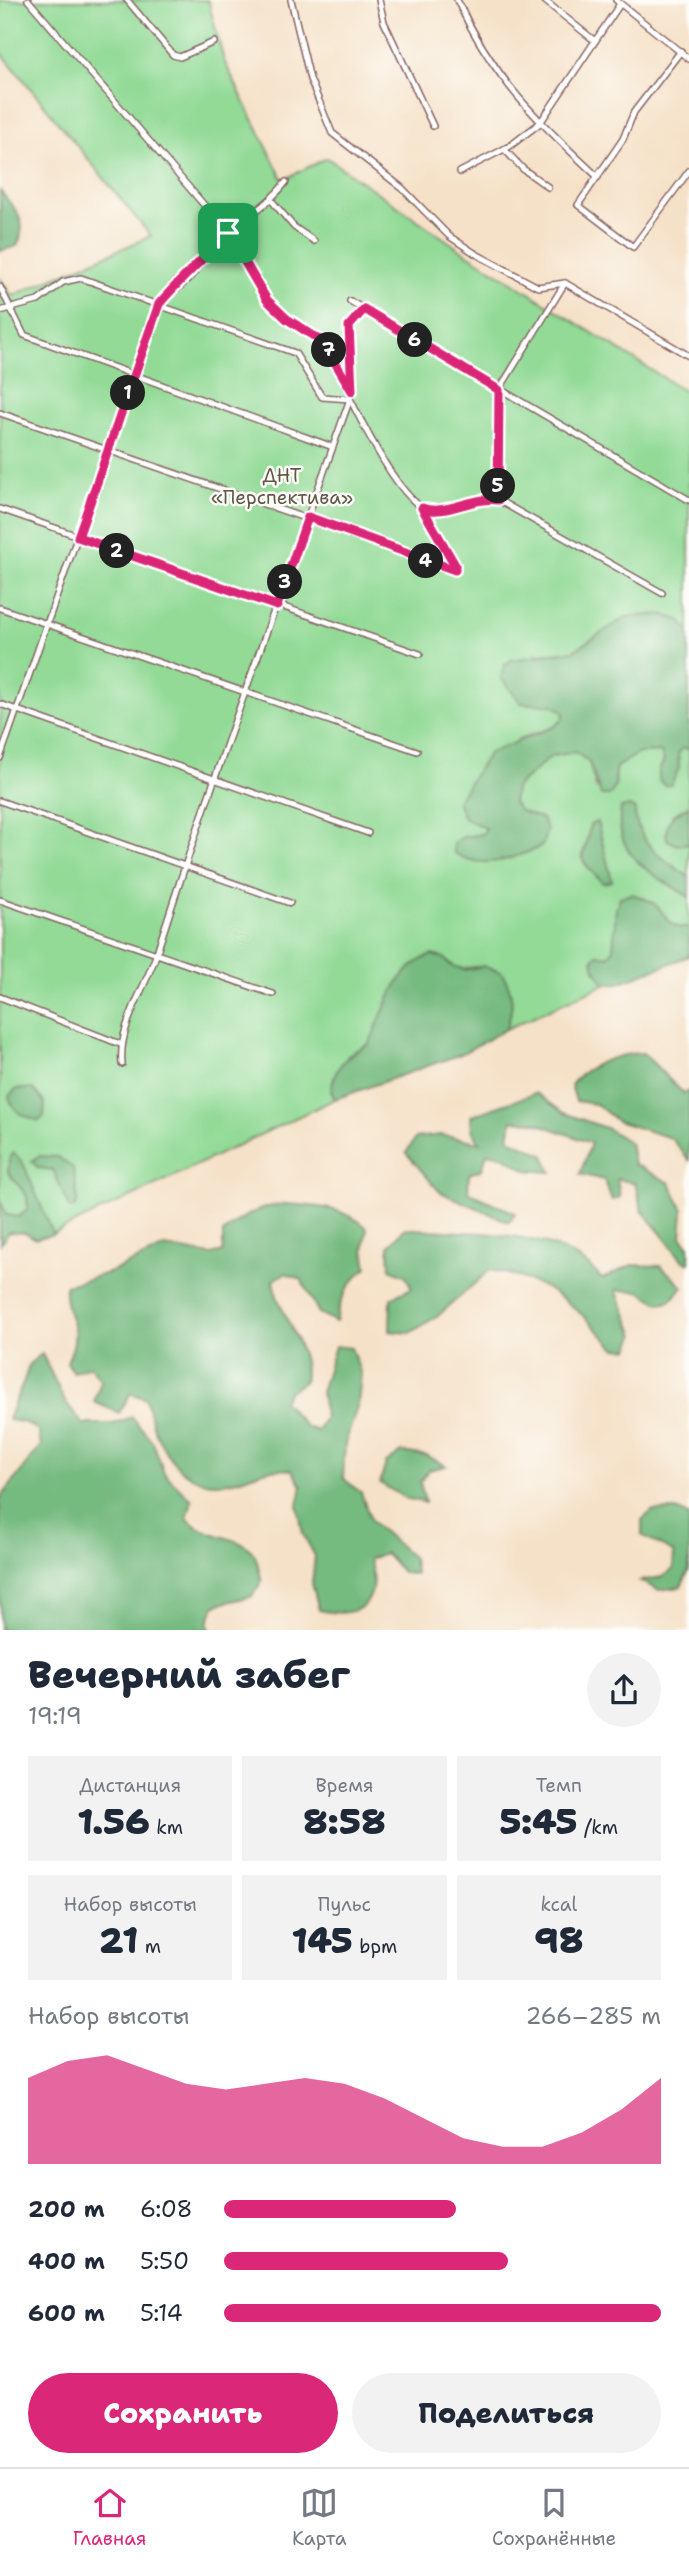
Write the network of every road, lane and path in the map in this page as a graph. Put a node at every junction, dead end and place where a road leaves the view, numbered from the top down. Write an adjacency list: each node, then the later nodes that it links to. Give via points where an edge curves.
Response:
1 (28, 0): 21 (street)
2 (127, 0): 9 (street, via 173,55 180,57)
3 (291, 0): 23 (street, via 310,79 332,134 475,254 538,287)
4 (379, 0): 13 (street, via 384,22)
5 (457, 0): 12 (street, via 477,43)
6 (545, 1): 8 (street)
7 (618, 2): 8 (street); 10 (street)
8 (595, 41): 12 (street)
9 (214, 42)
10 (681, 51): 11 (street); 17 (street, via 634,112)
11 (689, 59)
12 (540, 123): 14 (street); 17 (street)
13 (433, 126)
14 (504, 149): 16 (street); 19 (street)
15 (689, 171): 17 (street, via 633,247 578,205)
16 (460, 172)
17 (598, 177)
18 (286, 182): 20 (street)
19 (548, 187)
20 (272, 201): 21 (street); 22 (street, via 294,227)
21 (228, 233): 26 (street, via 192,273 175,282); 33 (street, via 267,300 323,342)
22 (314, 241)
23 (565, 283): 30 (street); 32 (street)
24 (0, 288): 27 (street)
25 (350, 301): 28 (street)
26 (159, 304): 27 (street, via 81,278 63,282 38,301); 31 (street); 34 (street, via 295,353 322,397)
27 (9, 307): 29 (street); 31 (street, via 24,335)
28 (364, 309): 32 (street); 33 (street, via 349,326)
29 (0, 311)
30 (689, 356)
31 (134, 376): 36 (street); 37 (street)
32 (499, 390): 38 (street); 39 (street)
33 (352, 391): 34 (street)
34 (350, 399): 36 (street); 40 (street, via 377,450)
35 (0, 413): 37 (street)
36 (333, 447): 42 (street)
37 (108, 450): 42 (street); 43 (street)
38 (498, 500): 40 (street, via 473,499 436,511); 44 (street)
39 (689, 500)
40 (422, 508): 42 (street, via 455,570)
41 (0, 509): 43 (street)
42 (308, 517): 45 (street)
43 (78, 537): 45 (street); 47 (street)
44 (662, 593)
45 (277, 606): 48 (street); 49 (street)
46 (0, 608): 47 (street)
47 (47, 624): 49 (street); 51 (street)
48 (420, 654)
49 (245, 694): 52 (street); 54 (street)
50 (0, 704): 51 (street)
51 (17, 710): 53 (street); 54 (street)
52 (416, 751)
53 (0, 758)
54 (216, 778): 56 (street); 57 (street)
55 (0, 801): 57 (street)
56 (369, 833)
57 (185, 866): 59 (street); 60 (street)
58 (0, 901): 60 (street)
59 (290, 903)
60 (157, 955): 61 (street); 63 (street)
61 (273, 994)
62 (0, 997): 63 (street)
63 (120, 1044): 64 (street)
64 (122, 1064)

